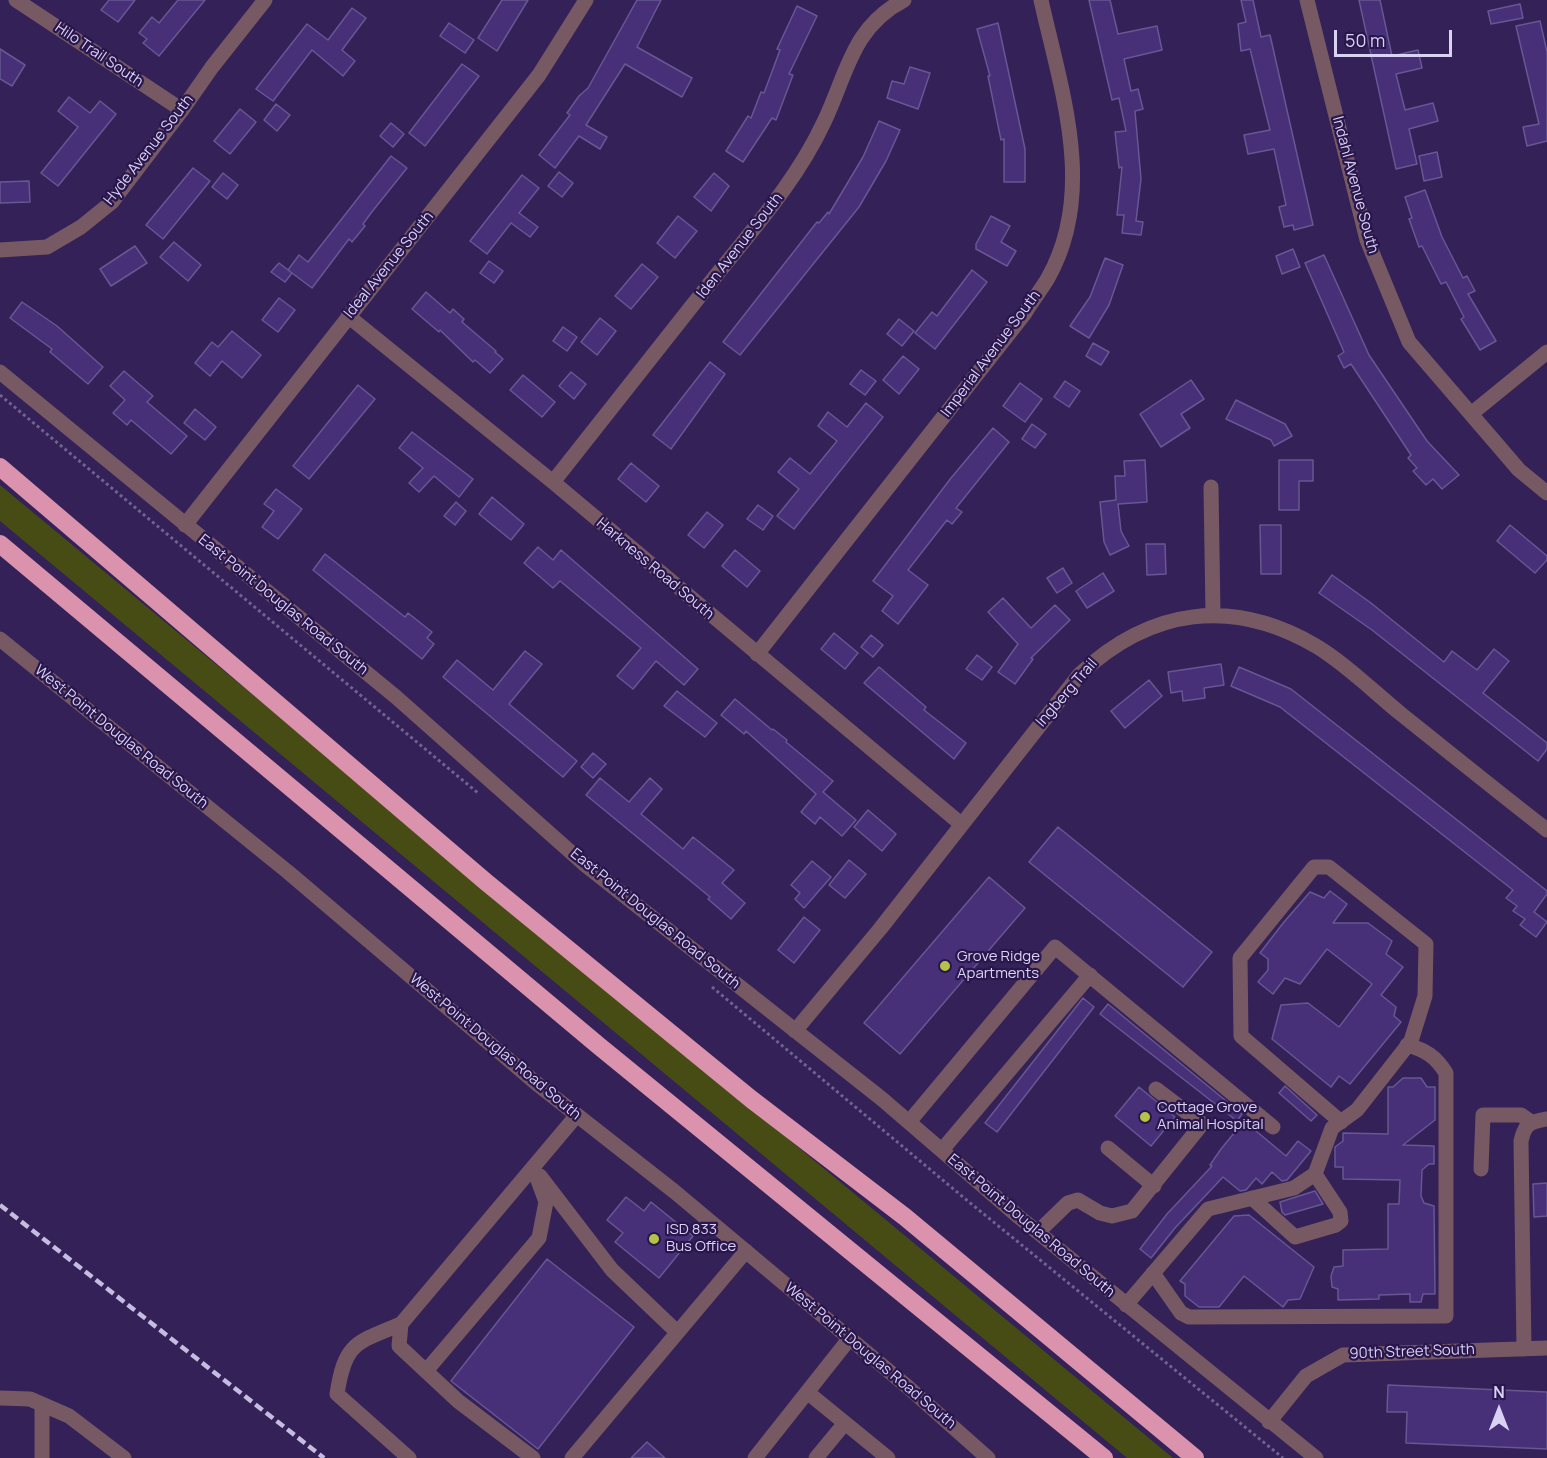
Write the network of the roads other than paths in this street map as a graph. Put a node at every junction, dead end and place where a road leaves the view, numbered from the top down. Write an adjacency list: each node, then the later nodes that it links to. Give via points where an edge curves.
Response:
1 (16, 0): 7 (street, Hilo Trail South)
2 (265, 0): 7 (street, Hyde Avenue South)
3 (586, 0): 9 (street, Ideal Avenue South, via 539,75)
4 (904, 0): 14 (street, Iden Avenue South, via 862,34 825,122 782,192)
5 (1041, 0): 21 (street, Imperial Avenue South, via 1073,156 1069,214 1048,277 1025,313)
6 (1307, 0): 12 (street, Indahl Avenue South, via 1367,240 1409,342)
7 (182, 110): 8 (street, Hyde Avenue South, via 112,202 81,227 47,246)
8 (0, 250)
9 (348, 316): 14 (street, Harkness Road South); 17 (street, Ideal Avenue South)
10 (1547, 352): 12 (street)
11 (0, 372): 17 (street, East Point Douglas Road South)
12 (1471, 414): 16 (street, Indahl Avenue South, via 1519,470)
13 (0, 467): 66 (highway, via 486,882 751,1099 905,1217)
14 (554, 482): 21 (street, Harkness Road South)
15 (1211, 487): 19 (street)
16 (1547, 493)
17 (185, 525): 25 (street, East Point Douglas Road South, via 396,698 583,863)
18 (0, 544): 65 (highway, via 423,901)
19 (1213, 614): 22 (street, Ingberg Trail, via 1159,624 1128,636 1101,654 1080,674); 23 (street, Ingberg Trail, via 1265,622 1318,648)
20 (0, 639): 28 (street, West Point Douglas Road South, via 243,835)
21 (757, 654): 22 (street, Harkness Road South)
22 (961, 824): 25 (street, Ingberg Trail, via 880,930)
23 (1547, 831)
24 (1090, 975): 30 (street, via 1055,946); 33 (street); 35 (street)
25 (795, 1031): 30 (street, East Point Douglas Road South)
26 (1407, 1045): 31 (street, via 1357,1110); 31 (street, via 1425,996 1426,944 1329,867 1314,867 1240,958 1241,1036); 43 (street, via 1438,1060 1446,1073 1446,1316 1189,1317 1181,1313)
27 (1156, 1089): 39 (street, via 1202,1124)
28 (577, 1115): 36 (street); 42 (street, West Point Douglas Road South)
29 (1547, 1119): 32 (street)
30 (909, 1122): 35 (street, East Point Douglas Road South)
31 (1341, 1122): 38 (street, via 1332,1128)
32 (1531, 1122): 37 (street, via 1521,1115 1483,1115); 49 (street, via 1524,1127 1521,1141)
33 (1273, 1127)
34 (1108, 1148): 39 (street)
35 (942, 1150): 41 (street, East Point Douglas Road South)
36 (532, 1167): 45 (street); 46 (street, via 612,1270); 50 (street, via 546,1202 539,1238)
37 (1481, 1169)
38 (1315, 1174): 40 (street, via 1294,1188); 40 (street, via 1340,1212 1341,1221 1336,1225 1295,1237)
39 (1154, 1186): 41 (street, via 1132,1211 1112,1215 1100,1213 1078,1200 1068,1203)
40 (1252, 1198): 43 (street, via 1208,1209)
41 (1038, 1232): 44 (street, East Point Douglas Road South)
42 (746, 1251): 46 (street); 47 (street, West Point Douglas Road South)
43 (1153, 1274): 44 (street)
44 (1126, 1305): 54 (street, East Point Douglas Road South)
45 (401, 1324): 50 (street, via 399,1346); 58 (street, via 358,1342 341,1365 337,1394)
46 (677, 1332): 60 (street)
47 (850, 1338): 51 (street); 64 (street, West Point Douglas Road South)
48 (1547, 1348): 49 (street, 90th Street South)
49 (1524, 1349): 54 (street, 90th Street South, via 1342,1355 1306,1377)
50 (426, 1371): 59 (street, via 458,1401)
51 (807, 1392): 55 (street); 61 (street)
52 (0, 1398): 53 (street, via 30,1398)
53 (42, 1404): 56 (street); 57 (street, via 69,1416)
54 (1269, 1422): 67 (street, East Point Douglas Road South)
55 (844, 1423): 62 (street); 63 (street)
56 (42, 1458)
57 (124, 1458)
58 (409, 1458)
59 (533, 1458)
60 (572, 1458)
61 (754, 1458)
62 (816, 1458)
63 (888, 1458)
64 (988, 1458)
65 (1104, 1458)
66 (1195, 1458)
67 (1316, 1458)

